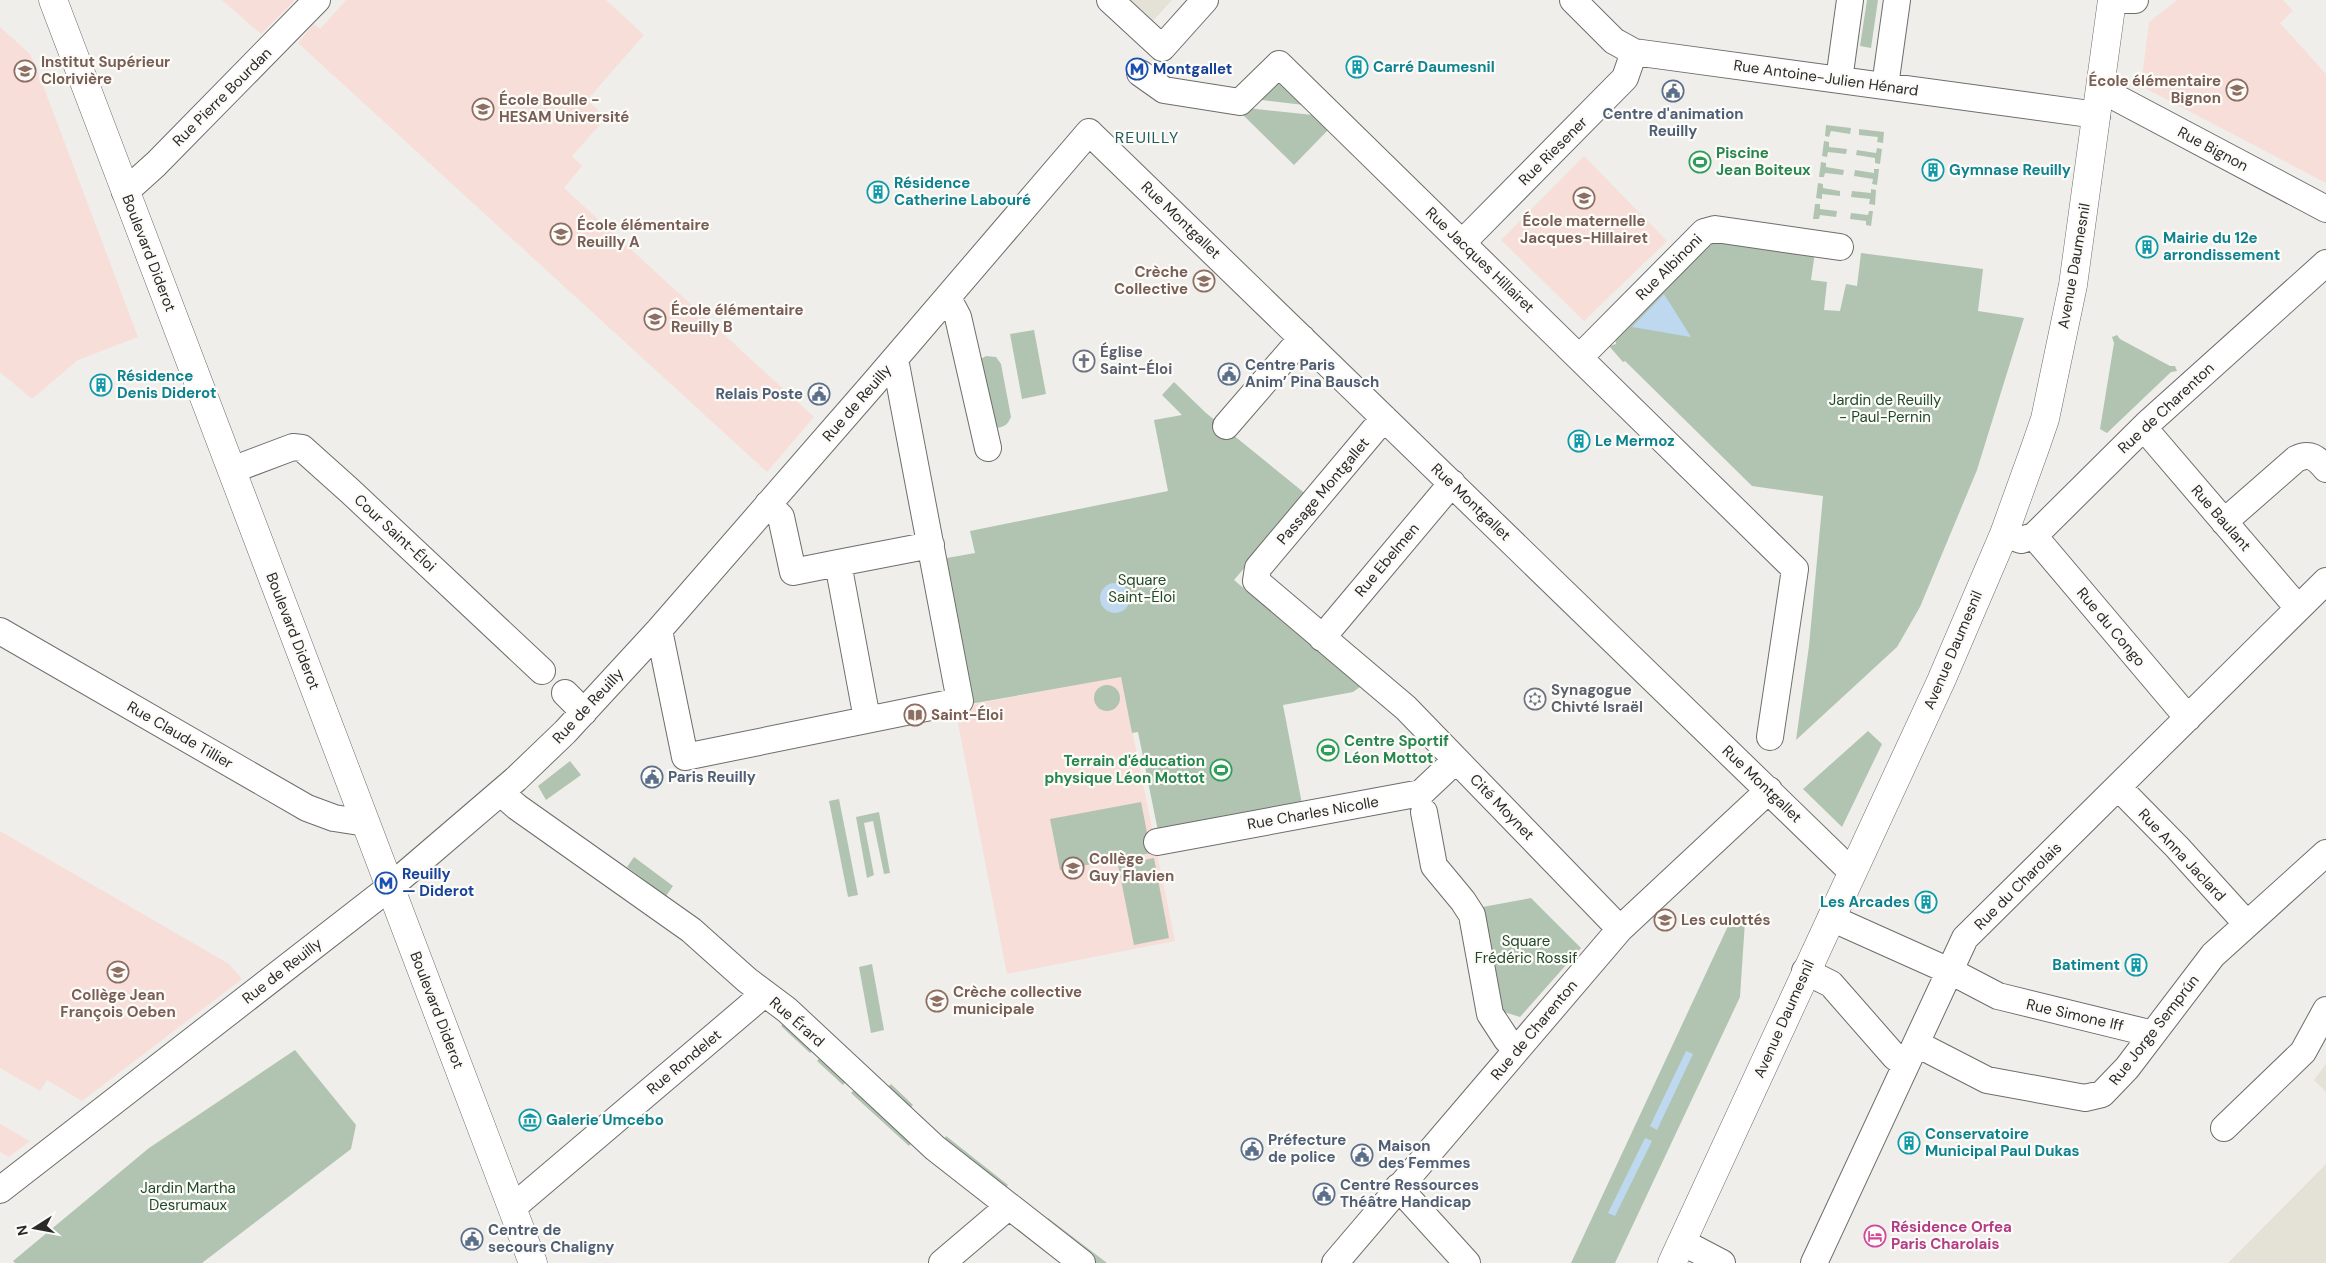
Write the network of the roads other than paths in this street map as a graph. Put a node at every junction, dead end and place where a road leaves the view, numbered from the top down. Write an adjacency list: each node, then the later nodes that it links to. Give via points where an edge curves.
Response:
1 (53, 0): 17 (main road, Boulevard Diderot)
2 (317, 0): 17 (street, Rue Pierre Bourdan)
3 (1110, 0): 4 (street, via 1162,48)
4 (1204, 0)
5 (1573, 0): 11 (street, Rue Antoine-Julien Hénard, via 1614,41)
6 (1850, 0): 13 (street)
7 (1897, 0): 14 (street)
8 (2112, 0): 15 (main road, Avenue Daumesnil)
9 (2120, 0): 10 (street)
10 (2134, 0)
11 (1634, 52): 13 (street, Rue Antoine-Julien Hénard); 19 (street, Rue Riesener, via 1625,78)
12 (1140, 73): 19 (street, Rue Jacques Hillairet, via 1164,90 1240,102 1279,64)
13 (1838, 80): 14 (street, Rue Antoine-Julien Hénard)
14 (1885, 86): 15 (street, Rue Antoine-Julien Hénard)
15 (2098, 103): 18 (street, Rue Bignon); 35 (main road, Avenue Daumesnil, via 2073,285 2045,418)
16 (1089, 132): 22 (street, Rue de Reuilly); 23 (street, Rue Montgallet)
17 (125, 192): 31 (main road, Boulevard Diderot)
18 (2326, 209)
19 (1462, 243): 24 (street, Rue Jacques Hillairet)
20 (1840, 248): 24 (street, Rue Albinoni, via 1715,229 1704,232)
21 (2326, 262): 28 (street, Rue de Charenton)
22 (948, 298): 25 (street, Rue de Reuilly); 29 (street, via 958,317)
23 (1302, 338): 26 (street, Rue Montgallet); 27 (street)
24 (1580, 357): 50 (street, Rue Jacques Hillairet, via 1796,569)
25 (895, 359): 33 (street, Rue de Reuilly); 37 (street)
26 (1384, 418): 32 (street, Rue Montgallet); 39 (street, Passage Montgallet)
27 (1226, 426)
28 (2144, 428): 34 (street, Rue Baulant); 36 (street, Rue de Charenton)
29 (988, 448)
30 (2326, 469): 34 (street, via 2312,456 2296,459)
31 (232, 470): 45 (street, Cour Saint-Éloi, via 293,447 302,448); 56 (main road, Boulevard Diderot)
32 (1452, 483): 44 (street, Rue Ebelmen); 53 (street, Rue Montgallet)
33 (768, 504): 38 (street, via 781,517 793,572); 42 (street, Rue de Reuilly)
34 (2224, 522): 41 (street, Rue Baulant)
35 (2004, 534): 36 (street, via 2021,540); 59 (main road, Avenue Daumesnil, via 1941,681)
36 (2034, 536): 48 (street, Rue du Congo)
37 (930, 545): 38 (street); 49 (street, via 960,701)
38 (838, 563): 49 (street)
39 (1261, 564): 44 (street, Cité Moynet, via 1256,572 1258,584)
40 (2326, 581): 41 (street, Rue du Charolais)
41 (2298, 608): 48 (street, Rue du Charolais)
42 (659, 630): 47 (street, Rue de Reuilly); 49 (street, via 685,757)
43 (0, 631): 56 (street, Rue Claude Tillier, via 307,808 334,818)
44 (1322, 638): 51 (street, Cité Moynet, via 1406,708)
45 (542, 672)
46 (565, 693): 47 (street)
47 (584, 712): 54 (street, Rue de Reuilly)
48 (2188, 718): 52 (street, Rue du Charolais)
49 (867, 719)
50 (1770, 737)
51 (1456, 760): 57 (street, Rue Charles Nicolle, via 1421,793); 63 (street, Cité Moynet)
52 (2118, 787): 62 (street, Rue Anna Jaclard); 65 (street, Rue du Charolais, via 1965,938)
53 (1769, 790): 59 (street, Rue Montgallet); 63 (street, Rue de Charenton)
54 (501, 792): 60 (street, Rue de Reuilly); 66 (street, Rue Érard, via 517,807 691,930)
55 (1424, 812): 69 (street, via 1434,866 1472,915 1490,1014 1507,1040)
56 (366, 823): 60 (main road, Boulevard Diderot)
57 (1157, 842)
58 (2326, 853): 62 (street, Rue Jorge Semprún)
59 (1852, 872): 61 (main road, Avenue Daumesnil)
60 (390, 887): 73 (street, Rue de Reuilly); 75 (main road, Boulevard Diderot)
61 (1831, 918): 64 (main road, Avenue Daumesnil); 65 (street, Rue Simone Iff)
62 (2246, 923): 68 (street, Rue Jorge Semprún, via 2213,955)
63 (1620, 929): 69 (street, Rue de Charenton)
64 (1805, 971): 70 (street, Rue Jorge Semprún, via 1831,984 1895,1057); 76 (main road, Avenue Daumesnil)
65 (1949, 971): 68 (street, Rue Simone Iff, via 1998,996); 70 (street, Rue du Charolais)
66 (764, 994): 74 (street, Rue Érard, via 787,1010 935,1148); 75 (street, Rue Rondelet)
67 (2326, 1010): 71 (street, via 2302,1052)
68 (2153, 1034): 70 (street, Rue Jorge Semprún, via 2102,1094 2085,1098 1987,1080)
69 (1518, 1048): 72 (street, Rue de Charenton)
70 (1912, 1055): 83 (street, Rue du Charolais)
71 (2224, 1128)
72 (1398, 1187): 80 (street, Rue de Charenton); 81 (street)
73 (0, 1190)
74 (1009, 1206): 78 (street); 79 (street, Rue Érard)
75 (512, 1208): 77 (main road, Boulevard Diderot)
76 (1677, 1252): 82 (street)
77 (533, 1263)
78 (942, 1263)
79 (1082, 1263)
80 (1335, 1263)
81 (1467, 1263)
82 (1722, 1263)
83 (1814, 1263)

